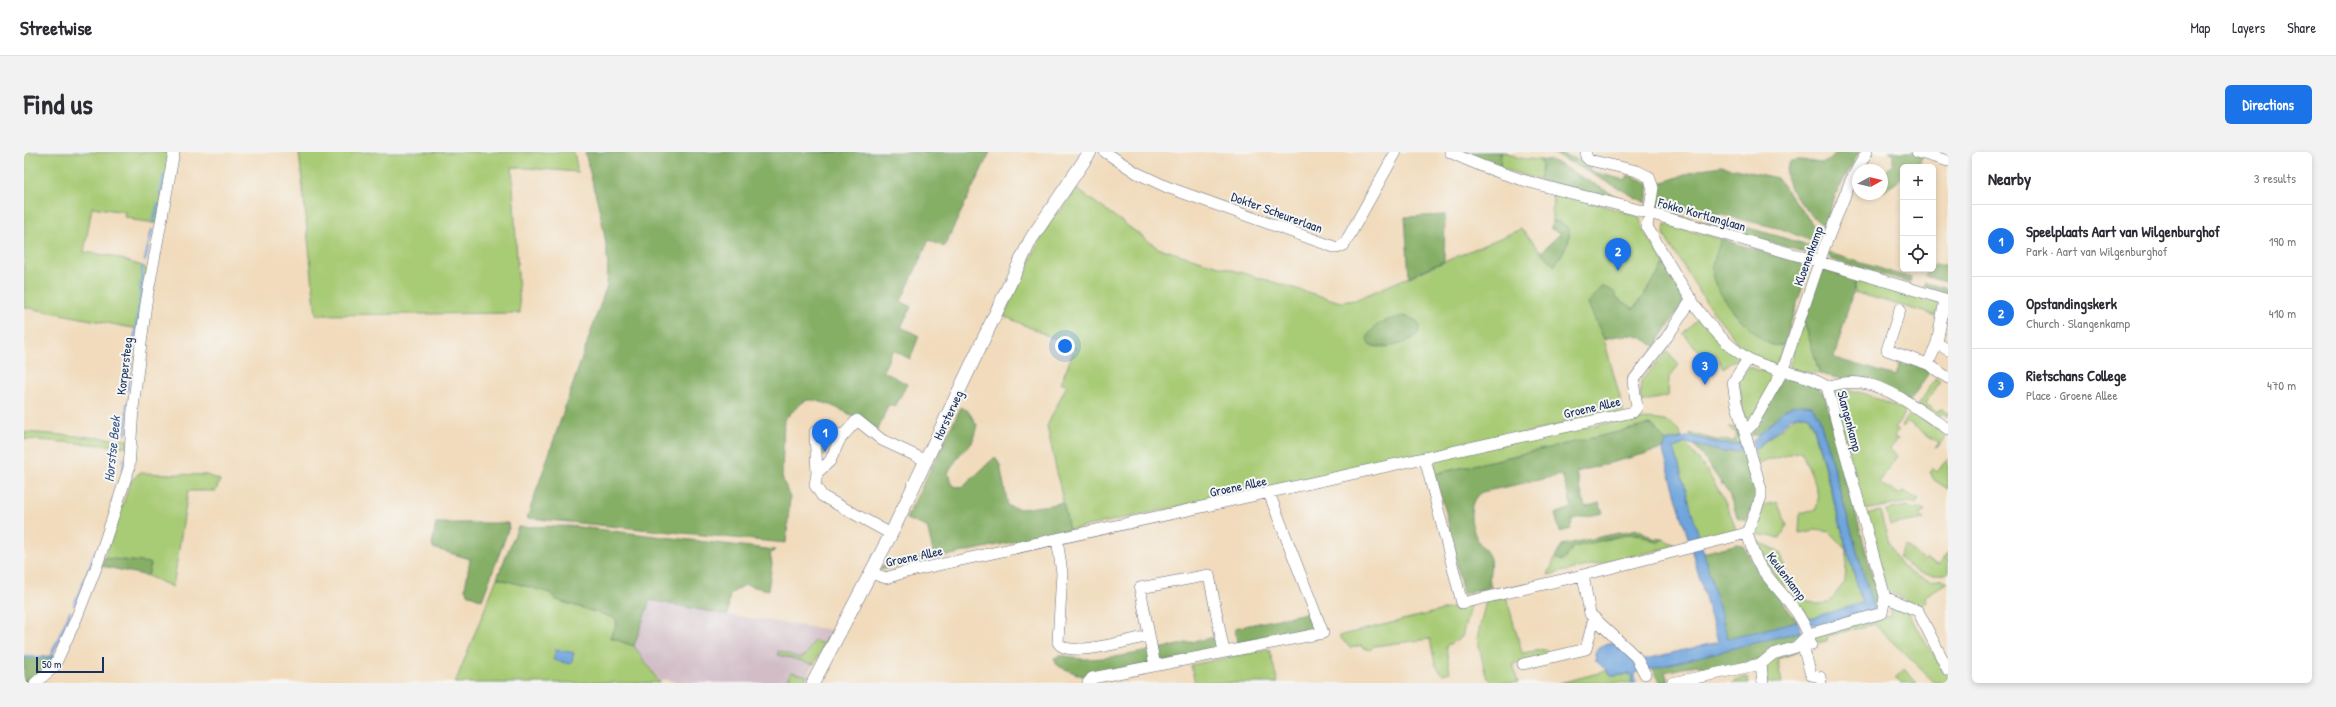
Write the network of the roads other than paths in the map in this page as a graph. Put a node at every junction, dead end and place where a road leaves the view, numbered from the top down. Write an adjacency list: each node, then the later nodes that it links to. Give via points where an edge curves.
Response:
1 (174, 152): 44 (street, Korpersteeg, via 146,303 132,408 130,468 73,626 54,667)
2 (1090, 152): 26 (main road, Horsterweg, via 1031,239)
3 (1105, 152): 4 (street, Dokter Scheurerlaan, via 1137,173 1167,187 1337,248 1344,245)
4 (1396, 152)
5 (1450, 152): 10 (street, Fokko Kortlanglaan, via 1478,166 1517,179)
6 (1586, 152): 10 (street, Slangenkamp, via 1588,160 1636,171 1650,177 1652,188)
7 (1867, 152): 11 (street, Kloenenkamp, via 1852,180)
8 (1916, 152): 9 (street)
9 (1948, 161)
10 (1648, 212): 11 (street, Fokko Kortlanglaan); 12 (street, Slangenkamp, via 1647,227)
11 (1819, 263): 13 (street, Fokko Kortlanglaan); 19 (street, Kloenenkamp)
12 (1692, 299): 17 (street, Slangenkamp, via 1712,326); 25 (street, Groene Allee, via 1633,381 1637,407 1633,412)
13 (1947, 300): 15 (street)
14 (1900, 309): 18 (street, via 1887,350)
15 (1937, 343): 16 (street); 18 (street)
16 (1948, 350)
17 (1748, 359): 19 (street, Slangenkamp); 24 (street, via 1733,382)
18 (1928, 364): 20 (street)
19 (1782, 372): 21 (street, Slangenkamp, via 1805,376); 24 (street)
20 (1948, 378)
21 (1827, 387): 22 (street, via 1845,381 1883,388); 34 (street, Slangenkamp)
22 (1948, 429)
23 (844, 434): 26 (street, via 857,420 882,440); 27 (street, via 830,461); 27 (street, via 833,436 815,432)
24 (1746, 436): 29 (street, via 1761,489 1761,497)
25 (1425, 459): 28 (street, Groene Allee); 33 (street, via 1462,603)
26 (927, 461): 30 (main road, Horsterweg)
27 (817, 473): 30 (street, via 815,485 822,496)
28 (1269, 493): 31 (street, Groene Allee); 38 (street, via 1323,633)
29 (1747, 533): 33 (street); 36 (street, Keulenkamp, via 1760,567 1800,617)
30 (891, 534): 32 (main road, Horsterweg)
31 (1057, 539): 32 (street, Groene Allee, via 886,578); 37 (street, via 1062,565 1058,642 1060,646 1063,649 1078,650)
32 (871, 573): 45 (main road, Horsterweg)
33 (1583, 575): 35 (street, via 1590,614)
34 (1885, 597): 36 (street, via 1882,613); 42 (street, via 1918,611)
35 (1594, 618): 39 (street, via 1586,649); 43 (street, via 1636,658)
36 (1809, 634): 40 (street, via 1796,647 1773,654); 49 (street, via 1811,645 1803,646 1811,675 1820,677)
37 (1149, 636): 38 (street, via 1140,588 1209,575); 41 (street)
38 (1224, 652): 41 (street)
39 (1523, 664)
40 (1761, 664): 47 (street); 48 (street)
41 (1155, 666): 46 (street, via 1092,678)
42 (1948, 670)
43 (1645, 674)
44 (35, 683)
45 (813, 683)
46 (1088, 683)
47 (1672, 683)
48 (1763, 683)
49 (1821, 683)

